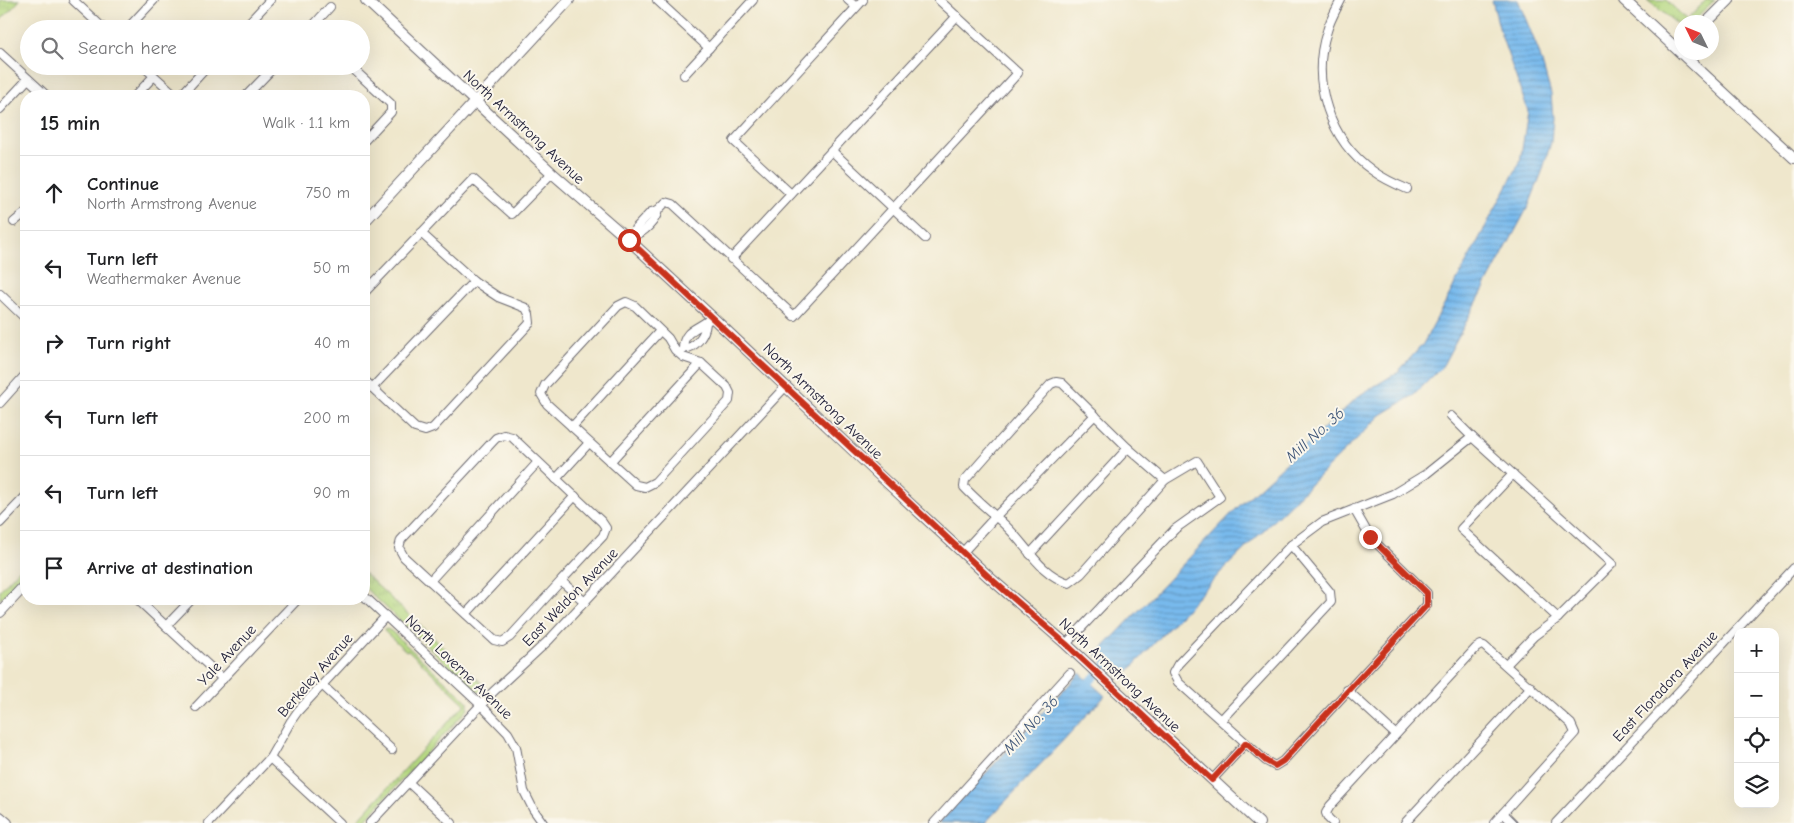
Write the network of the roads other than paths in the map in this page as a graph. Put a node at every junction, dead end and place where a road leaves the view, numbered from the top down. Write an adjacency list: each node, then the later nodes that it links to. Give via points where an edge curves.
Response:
1 (73, 0): 18 (street)
2 (154, 0): 19 (street)
3 (270, 0): 20 (street)
4 (366, 0): 39 (street, North Armstrong Avenue)
5 (569, 0): 39 (street)
6 (657, 0): 23 (street)
7 (753, 0): 23 (street)
8 (848, 0): 15 (street)
9 (863, 0): 15 (street)
10 (939, 0): 17 (street)
11 (1341, 0): 45 (street, via 1323,48 1321,71 1327,108 1341,137 1360,161 1386,180)
12 (1624, 0): 22 (street)
13 (1729, 0): 16 (street)
14 (330, 6): 21 (street)
15 (856, 7): 46 (street, via 734,141)
16 (1714, 15)
17 (958, 16): 42 (street); 47 (street, via 1018,73)
18 (94, 20)
19 (136, 20)
20 (251, 20)
21 (318, 20)
22 (1674, 45)
23 (709, 48): 31 (street)
24 (0, 53): 26 (street)
25 (1691, 60): 43 (street)
26 (20, 72)
27 (24, 75): 33 (street)
28 (200, 75): 37 (street)
29 (266, 75): 38 (street)
30 (360, 75): 41 (street, via 391,104 391,112)
31 (684, 75)
32 (154, 76): 35 (street); 36 (street)
33 (28, 79): 34 (street); 40 (street)
34 (40, 90)
35 (141, 90)
36 (170, 90)
37 (186, 90)
38 (252, 90)
39 (474, 102): 44 (street, North Armstrong Avenue); 48 (street)
40 (0, 109)
41 (370, 135)
42 (832, 151): 46 (street); 47 (street)
43 (1794, 158)
44 (552, 173): 51 (street, via 512,214 473,179); 52 (street, North Armstrong Avenue)
45 (1407, 189)
46 (791, 194): 54 (street)
47 (893, 208): 53 (street); 54 (street, via 794,316)
48 (370, 215)
49 (20, 217): 50 (street)
50 (14, 222)
51 (421, 233): 55 (street); 56 (street)
52 (631, 238): 54 (street, via 651,212 666,202); 59 (street, North Armstrong Avenue)
53 (925, 238)
54 (731, 259)
55 (474, 281): 67 (street); 67 (street, via 498,297 526,308 530,323 434,428 425,431 415,428)
56 (370, 287)
57 (0, 294): 58 (street)
58 (20, 313)
59 (709, 320): 61 (street); 62 (street, via 705,333); 66 (street, North Armstrong Avenue)
60 (660, 331): 63 (street); 71 (street); 71 (street, via 635,306 626,302 618,306 545,385 541,394 544,399)
61 (688, 335): 62 (street); 63 (street, via 683,340)
62 (696, 343): 63 (street)
63 (681, 351): 64 (street, via 683,357)
64 (701, 363): 76 (street); 76 (street, via 727,387 729,401 655,482 645,487 636,485)
65 (20, 381): 68 (street)
66 (786, 386): 86 (street, North Armstrong Avenue); 93 (street, East Weldon Avenue)
67 (372, 388)
68 (0, 403)
69 (1095, 415): 74 (street); 83 (street); 83 (street, via 1062,383 1051,384 965,480 964,487)
70 (1451, 416): 72 (street)
71 (572, 427): 73 (street)
72 (1472, 438): 77 (street); 82 (street, via 1426,474 1393,494)
73 (589, 442): 76 (street); 78 (street)
74 (1128, 448): 79 (street); 87 (street)
75 (538, 462): 78 (street); 89 (street); 89 (street, via 512,437 504,434 496,438 401,540 404,557)
76 (610, 462)
77 (1513, 474): 100 (street, via 1461,529); 100 (street, via 1612,564)
78 (556, 478): 80 (street)
79 (1165, 480): 87 (street, via 1069,583 1052,576); 102 (street, via 1197,461 1220,497 1175,528)
80 (575, 496): 90 (street, via 606,528 604,536); 98 (street)
81 (20, 502): 84 (street)
82 (1354, 509): 85 (street, via 1322,522); 108 (street, via 1370,537 1427,593 1427,605)
83 (996, 516): 86 (street); 87 (street)
84 (0, 523)
85 (1291, 545): 111 (street, via 1330,592 1331,602); 111 (street, via 1173,672 1178,682)
86 (962, 552): 102 (street, North Armstrong Avenue)
87 (1030, 554)
88 (1794, 568): 132 (street, East Floradora Avenue)
89 (430, 580): 98 (street)
90 (561, 581): 93 (street); 98 (street, via 502,642 494,640)
91 (20, 590): 97 (street)
92 (370, 601): 99 (street, North Laverne Avenue)
93 (585, 602): 109 (street, East Weldon Avenue)
94 (143, 605): 101 (street)
95 (186, 605): 101 (street)
96 (292, 605): 105 (street, Yale Avenue)
97 (0, 612)
98 (466, 614)
99 (386, 616): 106 (street, Berkeley Avenue); 109 (street, North Laverne Avenue)
100 (1558, 618): 103 (street, via 1534,636)
101 (166, 626): 105 (street)
102 (1066, 644): 116 (street, North Armstrong Avenue)
103 (1506, 665): 107 (street); 112 (street, via 1484,646 1476,648)
104 (1070, 673): 126 (street)
105 (223, 679): 110 (street, Yale Avenue)
106 (322, 685): 114 (street); 115 (street, Berkeley Avenue, via 290,720)
107 (1531, 687): 118 (street, via 1571,724 1575,732); 129 (street)
108 (1347, 690): 112 (street); 113 (street, via 1275,766)
109 (481, 705): 117 (street, East Weldon Avenue); 125 (street, North Laverne Avenue, via 508,733 516,747 524,791)
110 (196, 707)
111 (1221, 720): 113 (street)
112 (1395, 734): 128 (street, via 1330,806 1326,813)
113 (1246, 743): 116 (street)
114 (392, 750)
115 (270, 758): 120 (street, Berkeley Avenue); 122 (street)
116 (1212, 780): 127 (street, North Armstrong Avenue)
117 (408, 782): 123 (street, East Weldon Avenue); 124 (street)
118 (1503, 813): 130 (street); 131 (street)
119 (0, 817): 121 (street)
120 (213, 822)
121 (6, 823)
122 (340, 823)
123 (370, 823)
124 (452, 823)
125 (543, 823)
126 (934, 823)
127 (1259, 823)
128 (1333, 823)
129 (1405, 823)
130 (1494, 823)
131 (1513, 823)
132 (1556, 823)

